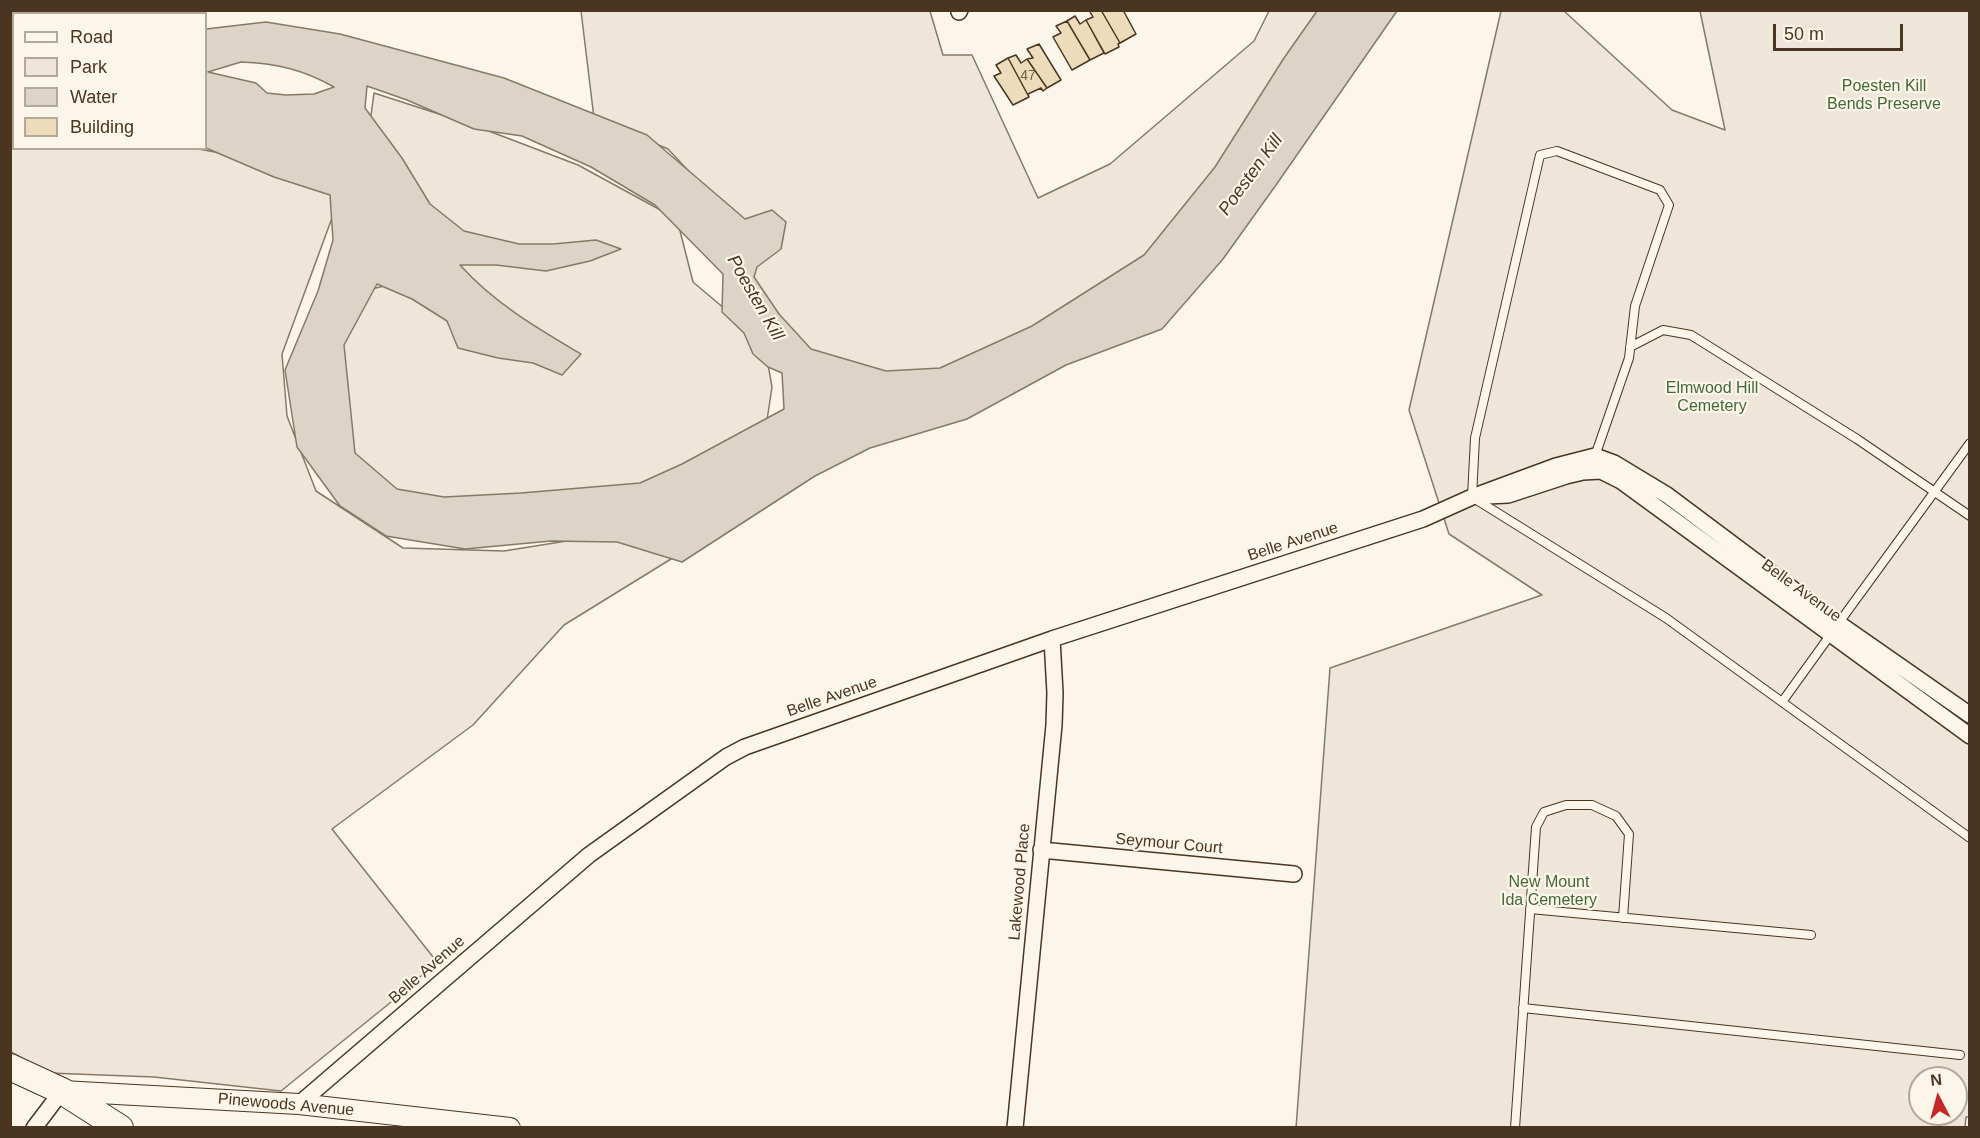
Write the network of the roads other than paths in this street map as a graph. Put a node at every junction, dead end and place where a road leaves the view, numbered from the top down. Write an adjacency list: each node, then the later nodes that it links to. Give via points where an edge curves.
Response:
1 (1630, 347): 3 (lane); 5 (lane, via 1663,330 1691,335); 6 (lane, via 1635,306 1669,205 1660,190 1557,151 1540,155 1475,438)
2 (1970, 443): 5 (lane)
3 (1594, 456): 4 (lane); 6 (street, Belle Avenue); 8 (street, Belle Avenue, via 1614,463 1667,495)
4 (1600, 471): 6 (street, Belle Avenue, via 1566,476 1508,495); 8 (street, Belle Avenue, via 1621,481)
5 (1934, 493): 7 (lane); 8 (lane)
6 (1472, 497): 9 (street, Belle Avenue, via 1423,519); 10 (lane, via 1666,618)
7 (1970, 516)
8 (1834, 629): 10 (lane); 11 (street, Belle Avenue); 12 (street, Belle Avenue)
9 (1052, 639): 14 (street, Lakewood Place, via 1054,725); 23 (street, Belle Avenue, via 726,757 589,855)
10 (1782, 702): 13 (lane)
11 (1970, 715)
12 (1970, 736)
13 (1970, 838)
14 (1041, 850): 15 (street, Seymour Court); 27 (street, Lakewood Place)
15 (1294, 874)
16 (1530, 909): 17 (lane); 17 (lane, via 1536,827 1544,812 1592,805 1616,816 1629,834); 19 (lane)
17 (1623, 918): 18 (lane)
18 (1811, 935)
19 (1523, 1008): 20 (lane); 28 (lane)
20 (1960, 1055)
21 (10, 1067): 22 (main road)
22 (62, 1091): 23 (street, Pinewoods Avenue); 24 (street); 25 (main road)
23 (299, 1104): 26 (street, Pinewoods Avenue)
24 (34, 1128)
25 (120, 1128)
26 (510, 1128)
27 (1015, 1128)
28 (1515, 1128)

